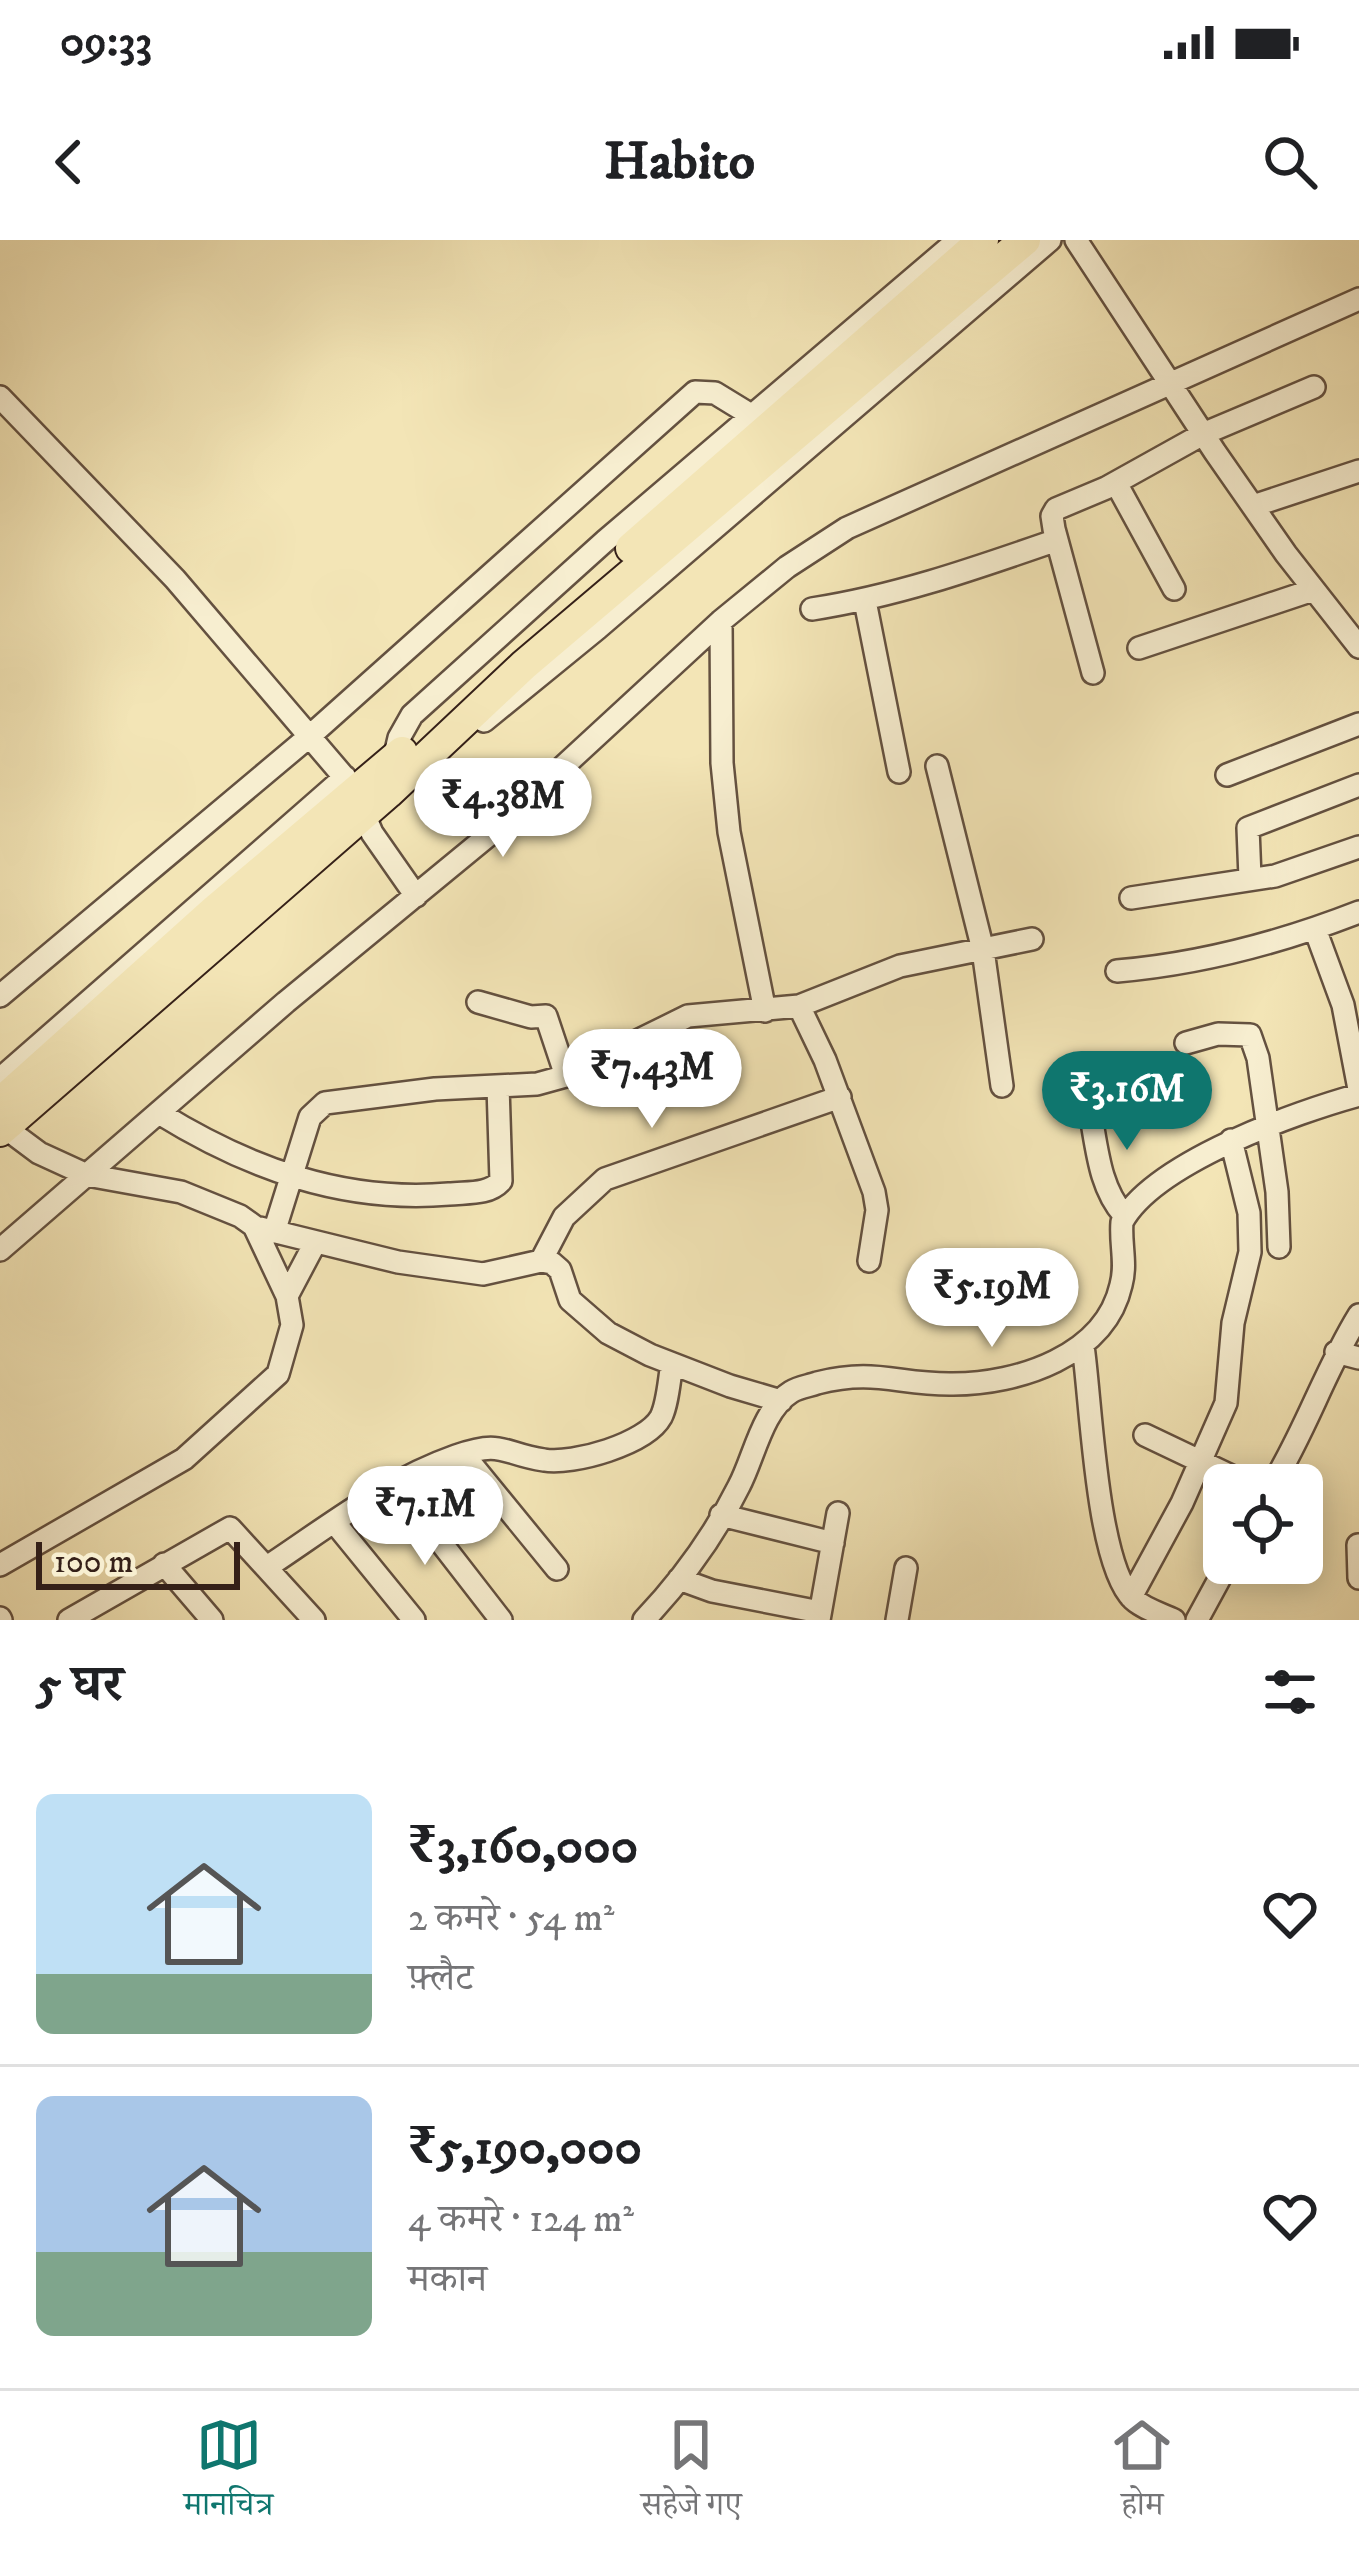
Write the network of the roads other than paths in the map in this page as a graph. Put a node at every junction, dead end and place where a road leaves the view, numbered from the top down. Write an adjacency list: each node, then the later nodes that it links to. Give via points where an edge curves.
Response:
1 (958, 240): 10 (street)
2 (983, 240): 24 (highway)
3 (1025, 240): 24 (highway)
4 (1051, 240): 32 (street, via 428,766)
5 (1076, 240): 7 (street)
6 (1359, 299): 7 (street)
7 (1169, 383): 11 (street); 20 (street, via 847,528)
8 (1314, 387): 11 (street)
9 (5, 413): 26 (street, via 175,579)
10 (752, 415): 26 (street, via 715,393 695,392); 27 (street, via 412,715)
11 (1203, 434): 13 (street); 14 (street)
12 (1359, 471): 14 (street)
13 (1115, 483): 15 (street, via 1056,509); 16 (street)
14 (1253, 506): 17 (street)
15 (1057, 539): 18 (street); 23 (street)
16 (1174, 589)
17 (1313, 590): 21 (street); 22 (street)
18 (865, 601): 19 (street); 29 (street)
19 (812, 609)
20 (721, 621): 35 (street); 45 (street, via 729,832)
21 (1359, 647)
22 (1138, 648)
23 (1093, 674)
24 (479, 694): 27 (highway); 32 (highway)
25 (1359, 724): 30 (street)
26 (311, 735): 32 (street); 42 (street)
27 (394, 759): 32 (highway)
28 (938, 766): 40 (street)
29 (899, 772)
30 (1227, 775)
31 (1359, 785): 34 (street, via 1248,828)
32 (359, 801): 35 (street); 48 (street); 56 (highway, via 261,870)
33 (1359, 847): 34 (street)
34 (1250, 878): 36 (street)
35 (416, 896): 54 (street)
36 (1131, 898)
37 (1359, 912): 38 (street)
38 (1315, 929): 41 (street, via 1191,963); 51 (street, via 1340,992)
39 (1032, 939): 40 (street)
40 (983, 950): 44 (street, via 900,966); 50 (street)
41 (1117, 971)
42 (0, 996)
43 (478, 1002): 47 (street, via 546,1016)
44 (799, 1006): 45 (street); 52 (street)
45 (765, 1011): 47 (street, via 688,1016)
46 (1186, 1042): 55 (street, via 1250,1034)
47 (566, 1076): 49 (street)
48 (0, 1079)
49 (498, 1086): 59 (street, via 325,1103 310,1117); 59 (street, via 501,1181 490,1190 428,1196 334,1190)
50 (1002, 1087)
51 (1359, 1092): 55 (street)
52 (840, 1097): 65 (street, via 605,1179 564,1217); 66 (street, via 876,1201)
53 (1090, 1111): 60 (street, via 1104,1180)
54 (159, 1113): 58 (street); 59 (street)
55 (1265, 1126): 57 (street); 63 (street)
56 (3, 1128): 58 (street)
57 (1231, 1140): 60 (street); 76 (street, via 1250,1252 1226,1402)
58 (87, 1175): 61 (street, via 181,1192); 64 (street)
59 (290, 1178): 61 (street)
60 (1124, 1215): 69 (street, via 1116,1303)
61 (264, 1229): 62 (street); 67 (street)
62 (315, 1243): 65 (street, via 483,1274); 67 (street)
63 (1279, 1247)
64 (0, 1250)
65 (541, 1261): 72 (street, via 560,1270 585,1316)
66 (869, 1261)
67 (287, 1296): 86 (street, via 292,1324 278,1374 184,1459)
68 (1359, 1315): 70 (street)
69 (1083, 1346): 73 (street, via 993,1379 952,1384 855,1374); 93 (street, via 1094,1465)
70 (1336, 1352): 71 (street); 78 (street)
71 (1359, 1358)
72 (672, 1364): 73 (street); 75 (street, via 662,1415 625,1444 564,1462 491,1445)
73 (781, 1401): 81 (street)
74 (1145, 1435): 76 (street)
75 (463, 1454): 79 (street); 88 (street)
76 (1198, 1461): 77 (street); 93 (street)
77 (1204, 1464)
78 (1285, 1464)
79 (394, 1482): 82 (street); 99 (street)
80 (838, 1513): 83 (street)
81 (721, 1515): 83 (street); 91 (street)
82 (334, 1522): 87 (street); 98 (street)
83 (833, 1543): 94 (street)
84 (1358, 1546): 90 (street)
85 (164, 1564): 87 (street, via 230,1528); 95 (street); 96 (street)
86 (0, 1565)
87 (267, 1567): 97 (street)
88 (557, 1568)
89 (906, 1568): 101 (street)
90 (1359, 1578)
91 (679, 1579): 94 (street); 100 (street)
92 (1217, 1584): 103 (street)
93 (1131, 1597): 102 (street)
94 (820, 1616)
95 (76, 1618)
96 (212, 1620)
97 (314, 1620)
98 (414, 1620)
99 (501, 1620)
100 (644, 1620)
101 (897, 1620)
102 (1174, 1620)
103 (1197, 1620)

